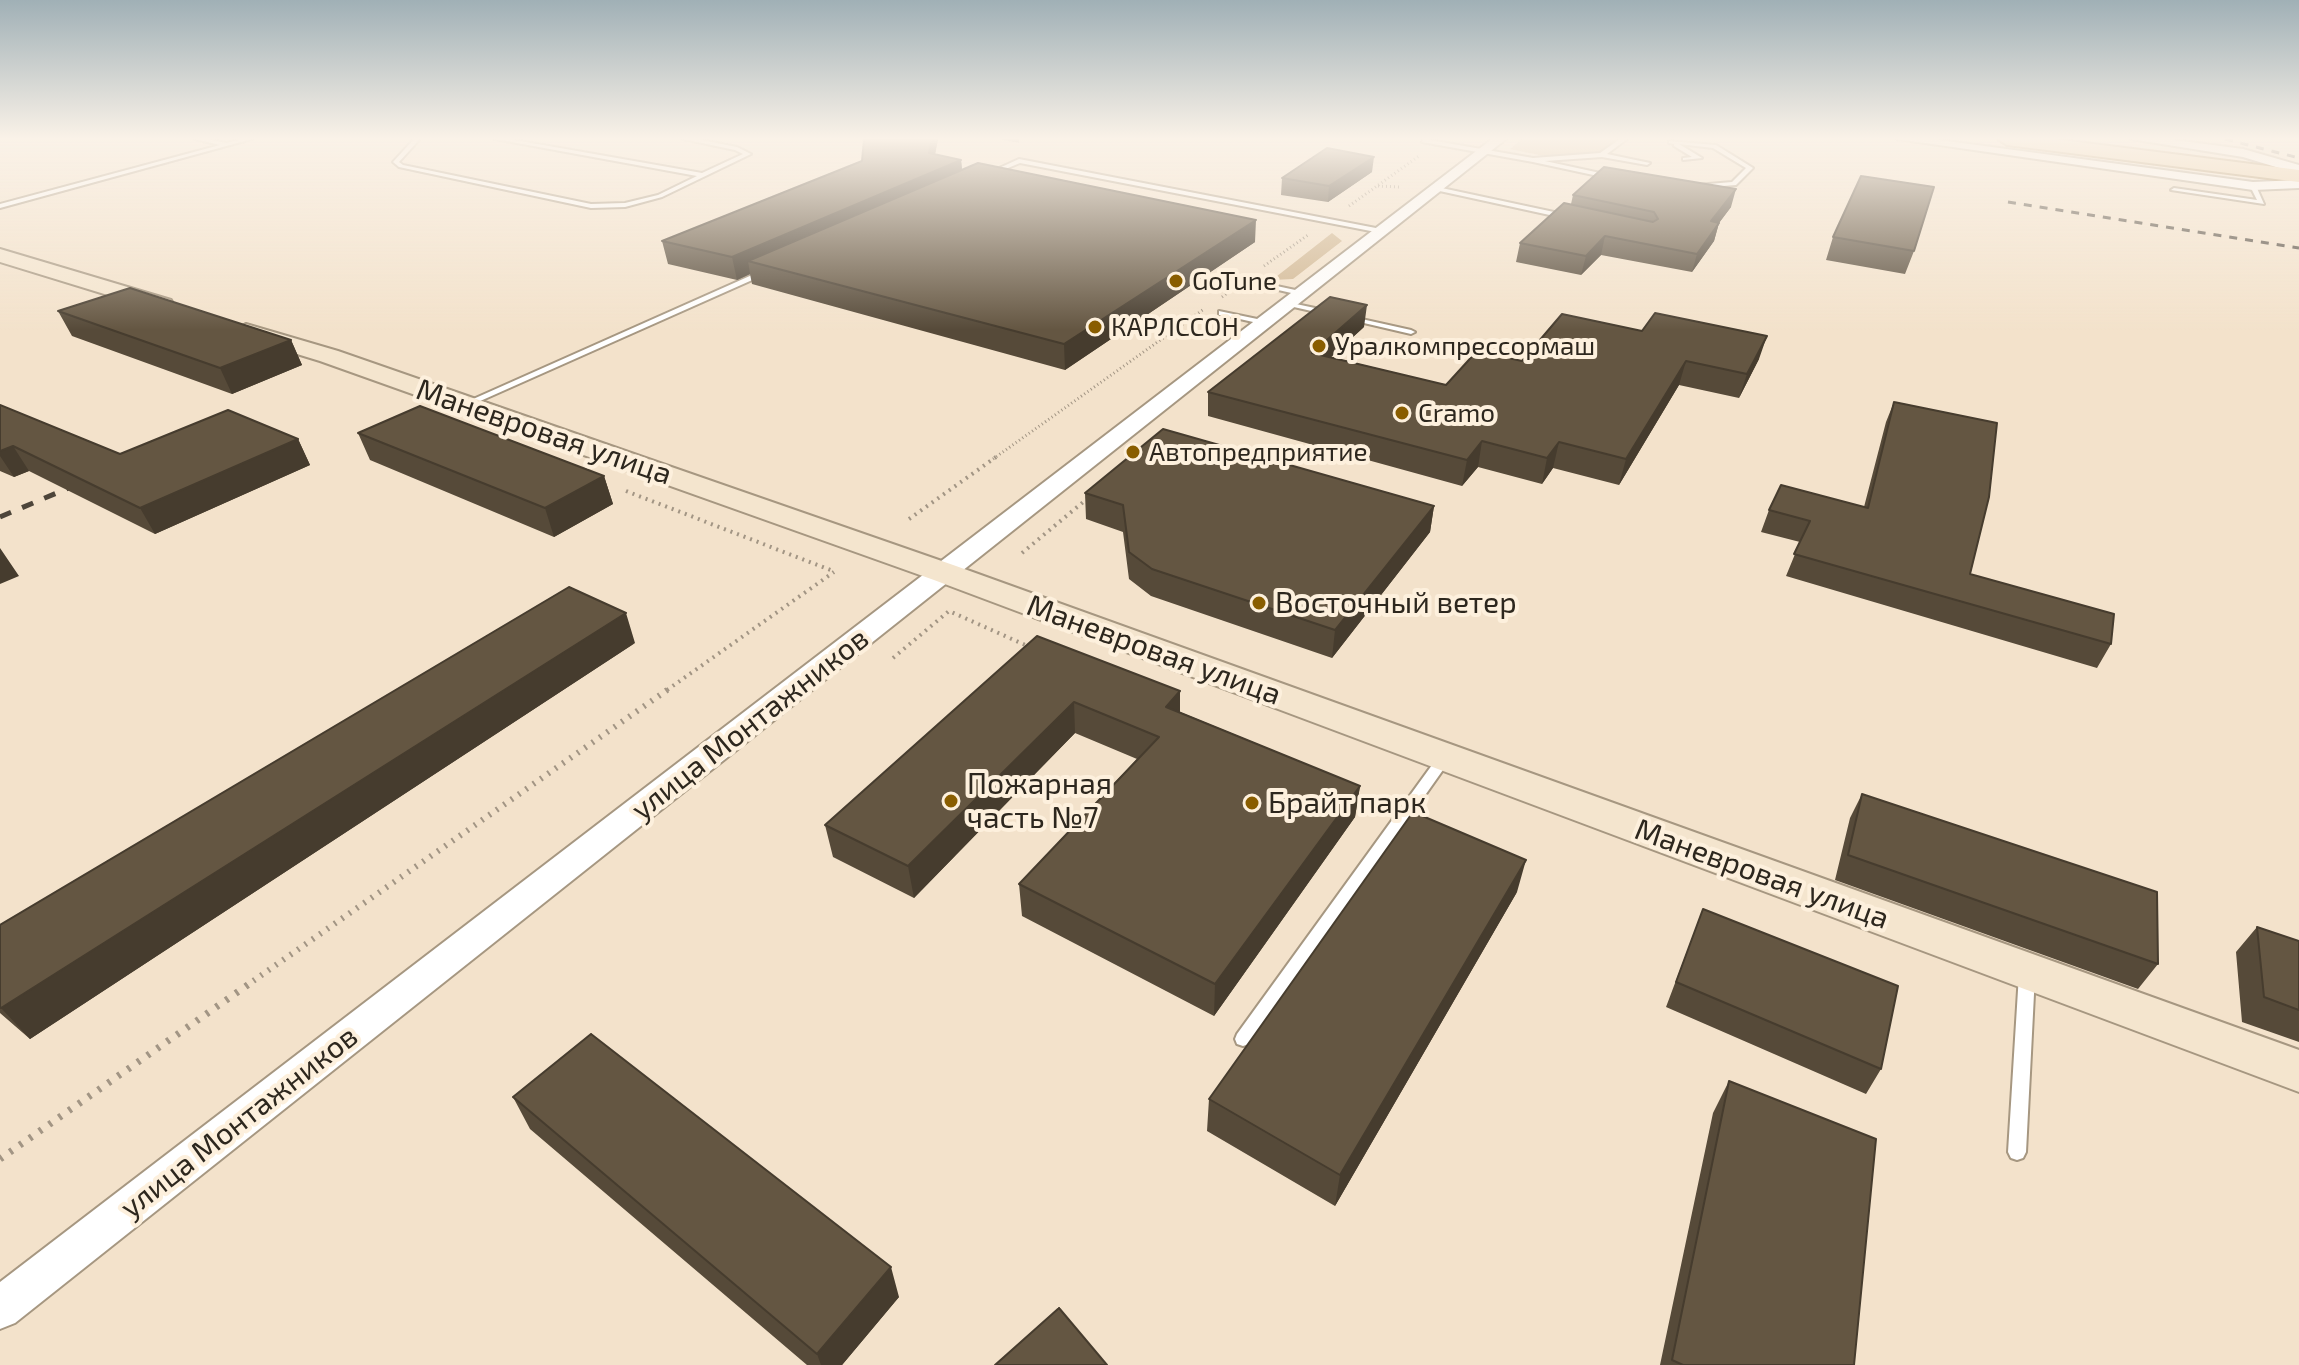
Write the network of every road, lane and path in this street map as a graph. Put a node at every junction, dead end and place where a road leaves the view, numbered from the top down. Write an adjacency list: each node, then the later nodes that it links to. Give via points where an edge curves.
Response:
1 (575, 203): 2 (lane)
2 (634, 203)
3 (1234, 203): 8 (lane)
4 (1354, 203): 8 (path)
5 (1419, 203): 9 (street, улица Монтажников)
6 (1500, 203): 7 (lane)
7 (1575, 219)
8 (1328, 221): 9 (lane); 20 (path)
9 (1381, 231): 13 (street, улица Монтажников)
10 (0, 255): 15 (main road)
11 (774, 269): 19 (lane)
12 (1261, 284): 13 (lane)
13 (1292, 298): 16 (street, улица Монтажников); 18 (lane)
14 (1222, 313): 16 (lane)
15 (195, 315)
16 (1262, 322): 22 (street, улица Монтажников)
17 (224, 324): 19 (main road, Маневровая улица)
18 (1411, 332)
19 (466, 404): 22 (main road, Маневровая улица)
20 (909, 519)
21 (834, 572): 30 (path)
22 (945, 573): 25 (main road, Маневровая улица); 31 (street, улица Монтажников)
23 (1035, 650): 24 (path, via 949,611)
24 (893, 658)
25 (1445, 757): 26 (main road, Маневровая улица); 27 (lane)
26 (2027, 971): 28 (main road, Маневровая улица); 29 (lane)
27 (1243, 1039)
28 (2299, 1071)
29 (2017, 1152)
30 (0, 1159)
31 (0, 1308)

